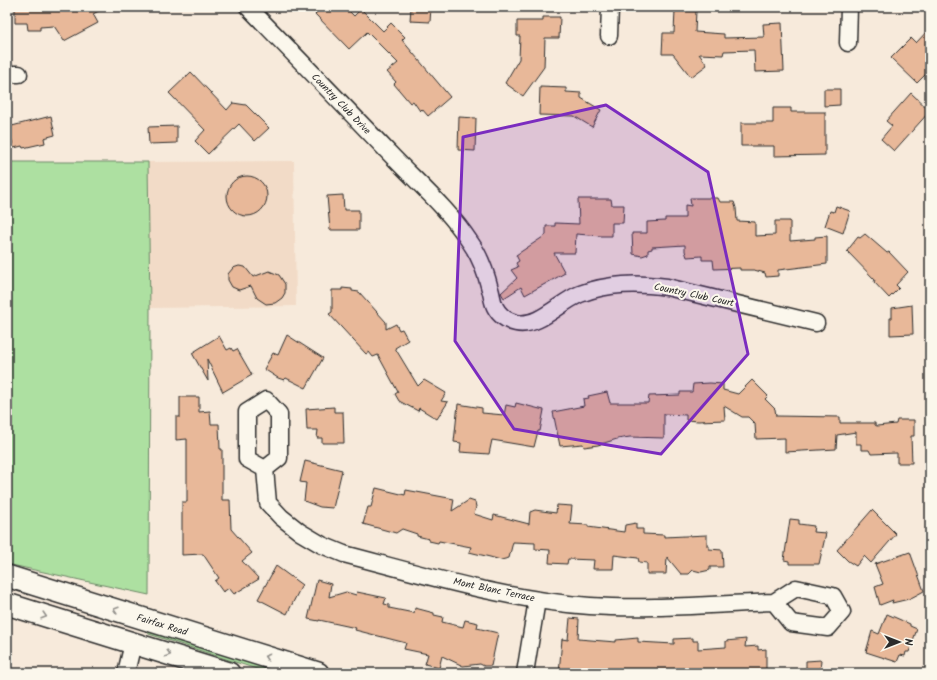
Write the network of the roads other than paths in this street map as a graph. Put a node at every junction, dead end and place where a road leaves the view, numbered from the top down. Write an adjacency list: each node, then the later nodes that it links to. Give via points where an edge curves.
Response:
1 (248, 7): 6 (street, Country Club Drive)
2 (610, 7): 4 (street)
3 (849, 7): 5 (street)
4 (609, 36)
5 (848, 43)
6 (435, 199): 7 (street, Country Club Court, via 471,243 482,265 494,305 499,313 515,323 534,322 559,305 580,295 622,284 667,287)
7 (816, 323)
8 (265, 468): 10 (street, Mont Blanc Terrace, via 268,503 280,517 322,545 344,554 489,591)
9 (7, 576): 14 (main road, Fairfax Road, one-way to 9)
10 (537, 600): 11 (street, Mont Blanc Terrace, via 641,608); 18 (street)
11 (774, 602)
12 (7, 604): 13 (main road, one-way to 13)
13 (133, 643): 14 (main road, via 160,631 206,645); 15 (street); 16 (main road, one-way to 16)
14 (220, 643): 17 (main road, Fairfax Road, one-way to 14)
15 (126, 673)
16 (229, 673)
17 (318, 673)
18 (525, 673)

